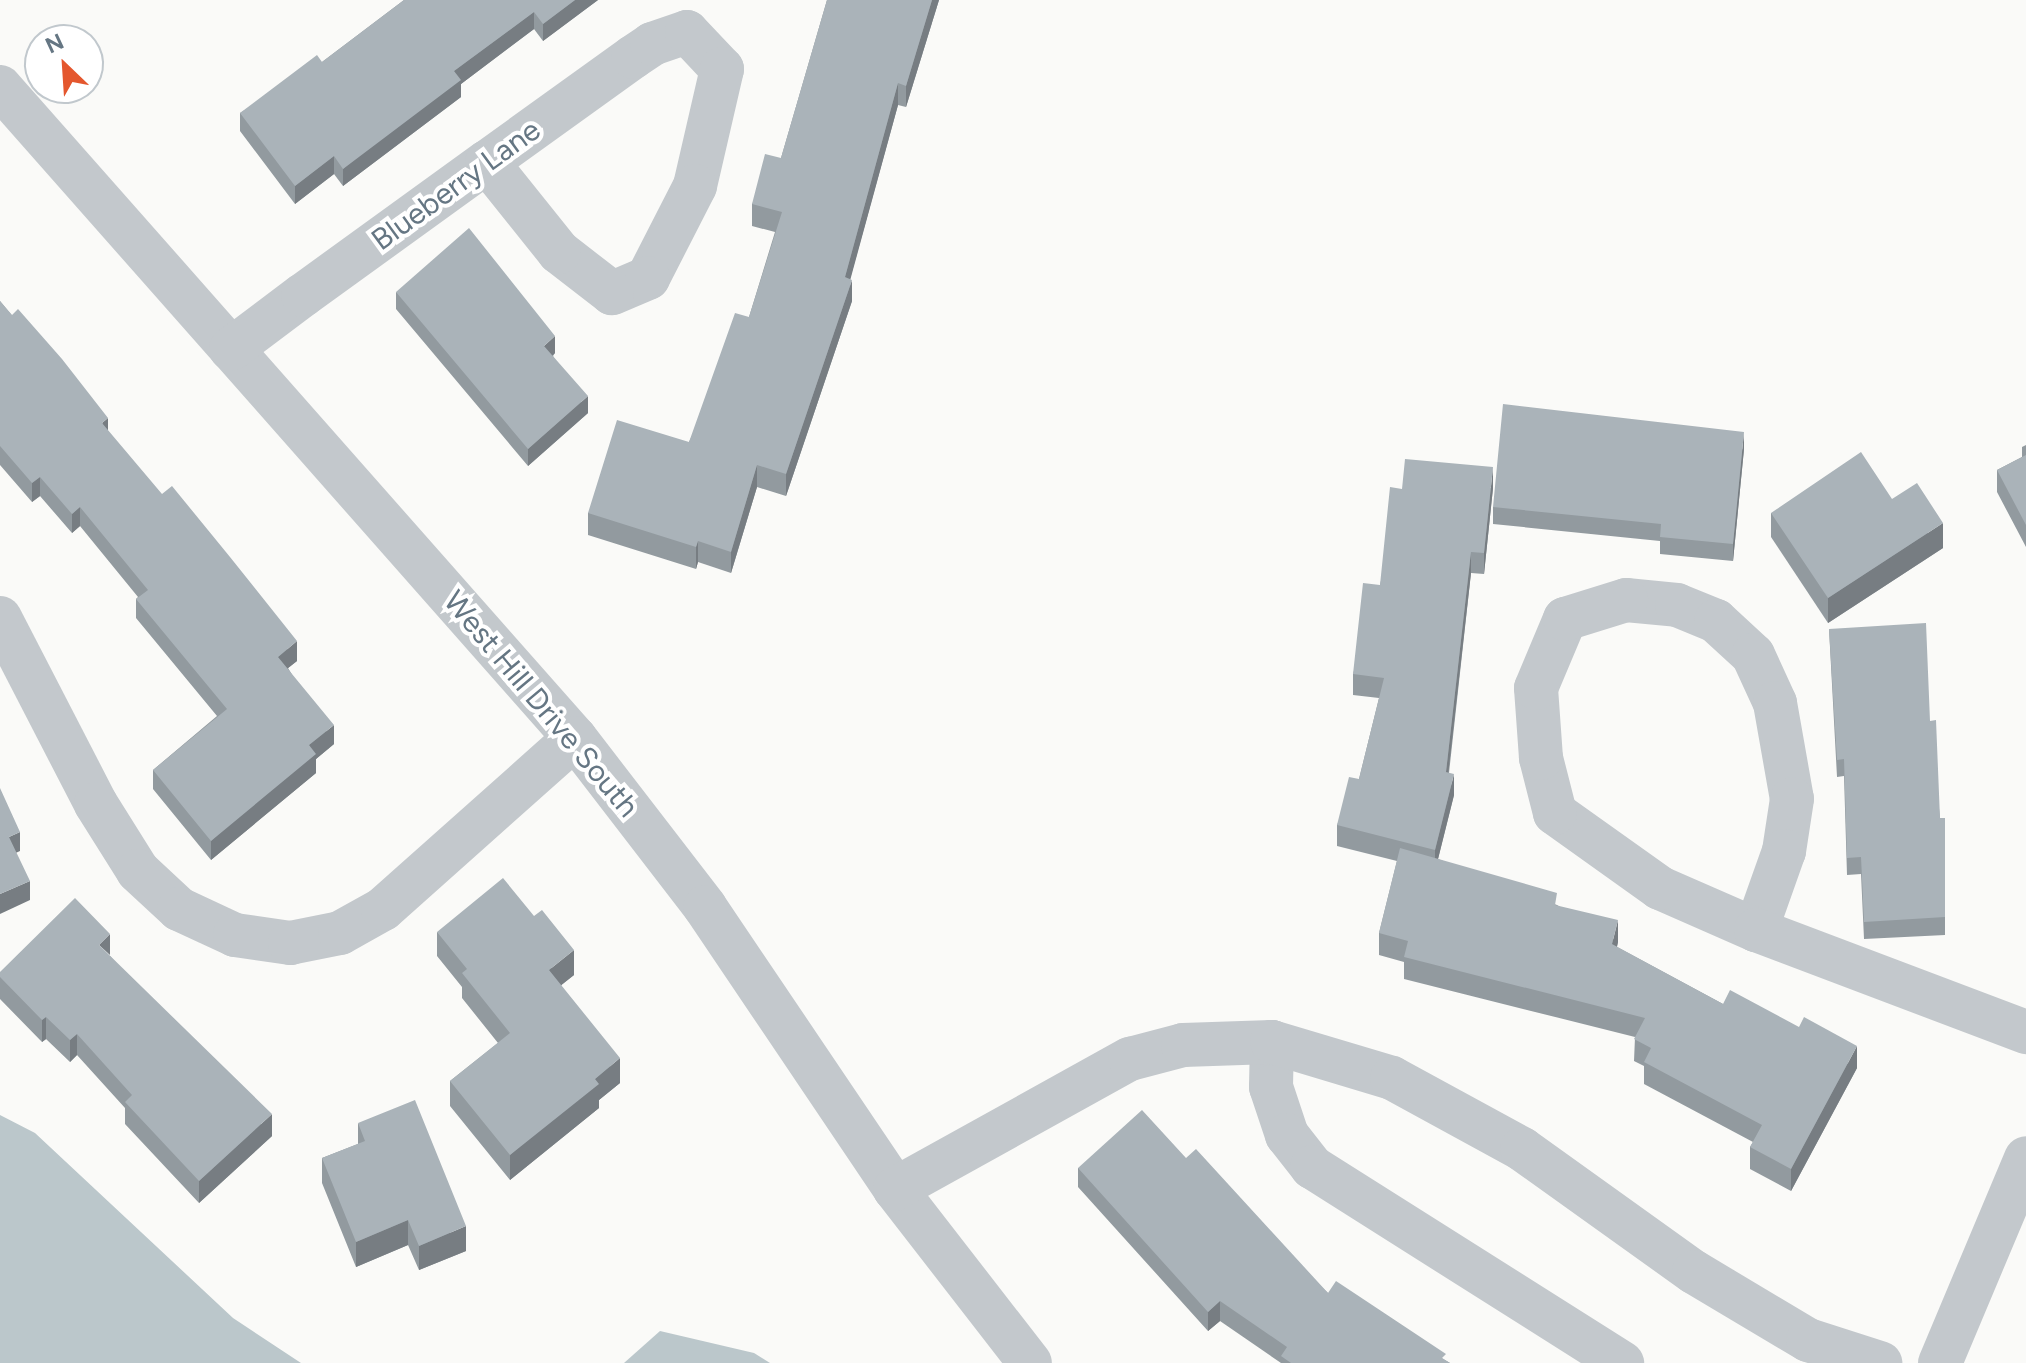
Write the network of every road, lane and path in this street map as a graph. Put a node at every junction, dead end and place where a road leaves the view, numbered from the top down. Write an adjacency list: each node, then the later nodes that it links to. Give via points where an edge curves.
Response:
1 (0, 87): 3 (street, West Hill Drive South)
2 (487, 162): 2 (street, Blueberry Lane, via 652,44 687,32 722,69 695,186 648,278 612,293 559,252); 3 (street, Blueberry Lane)
3 (231, 349): 5 (street, West Hill Drive South)
4 (0, 618): 5 (street, via 96,804 138,871 179,909 235,935 290,943 340,933 383,909)
5 (575, 738): 10 (street, West Hill Drive South, via 705,907)
6 (1756, 930): 6 (street, via 1660,888 1555,813 1541,758 1536,688 1565,619 1626,600 1677,605 1716,621 1753,655 1775,703 1792,799 1784,851); 7 (street)
7 (2026, 1032)
8 (1272, 1042): 10 (street, via 1183,1045 1130,1059); 12 (street, via 1271,1087 1283,1123 1312,1167); 13 (street, via 1392,1078 1522,1149 1694,1272 1808,1340)
9 (2026, 1158): 14 (street)
10 (895, 1189): 11 (street, West Hill Drive South)
11 (1030, 1363)
12 (1622, 1363)
13 (1880, 1363)
14 (1940, 1363)

